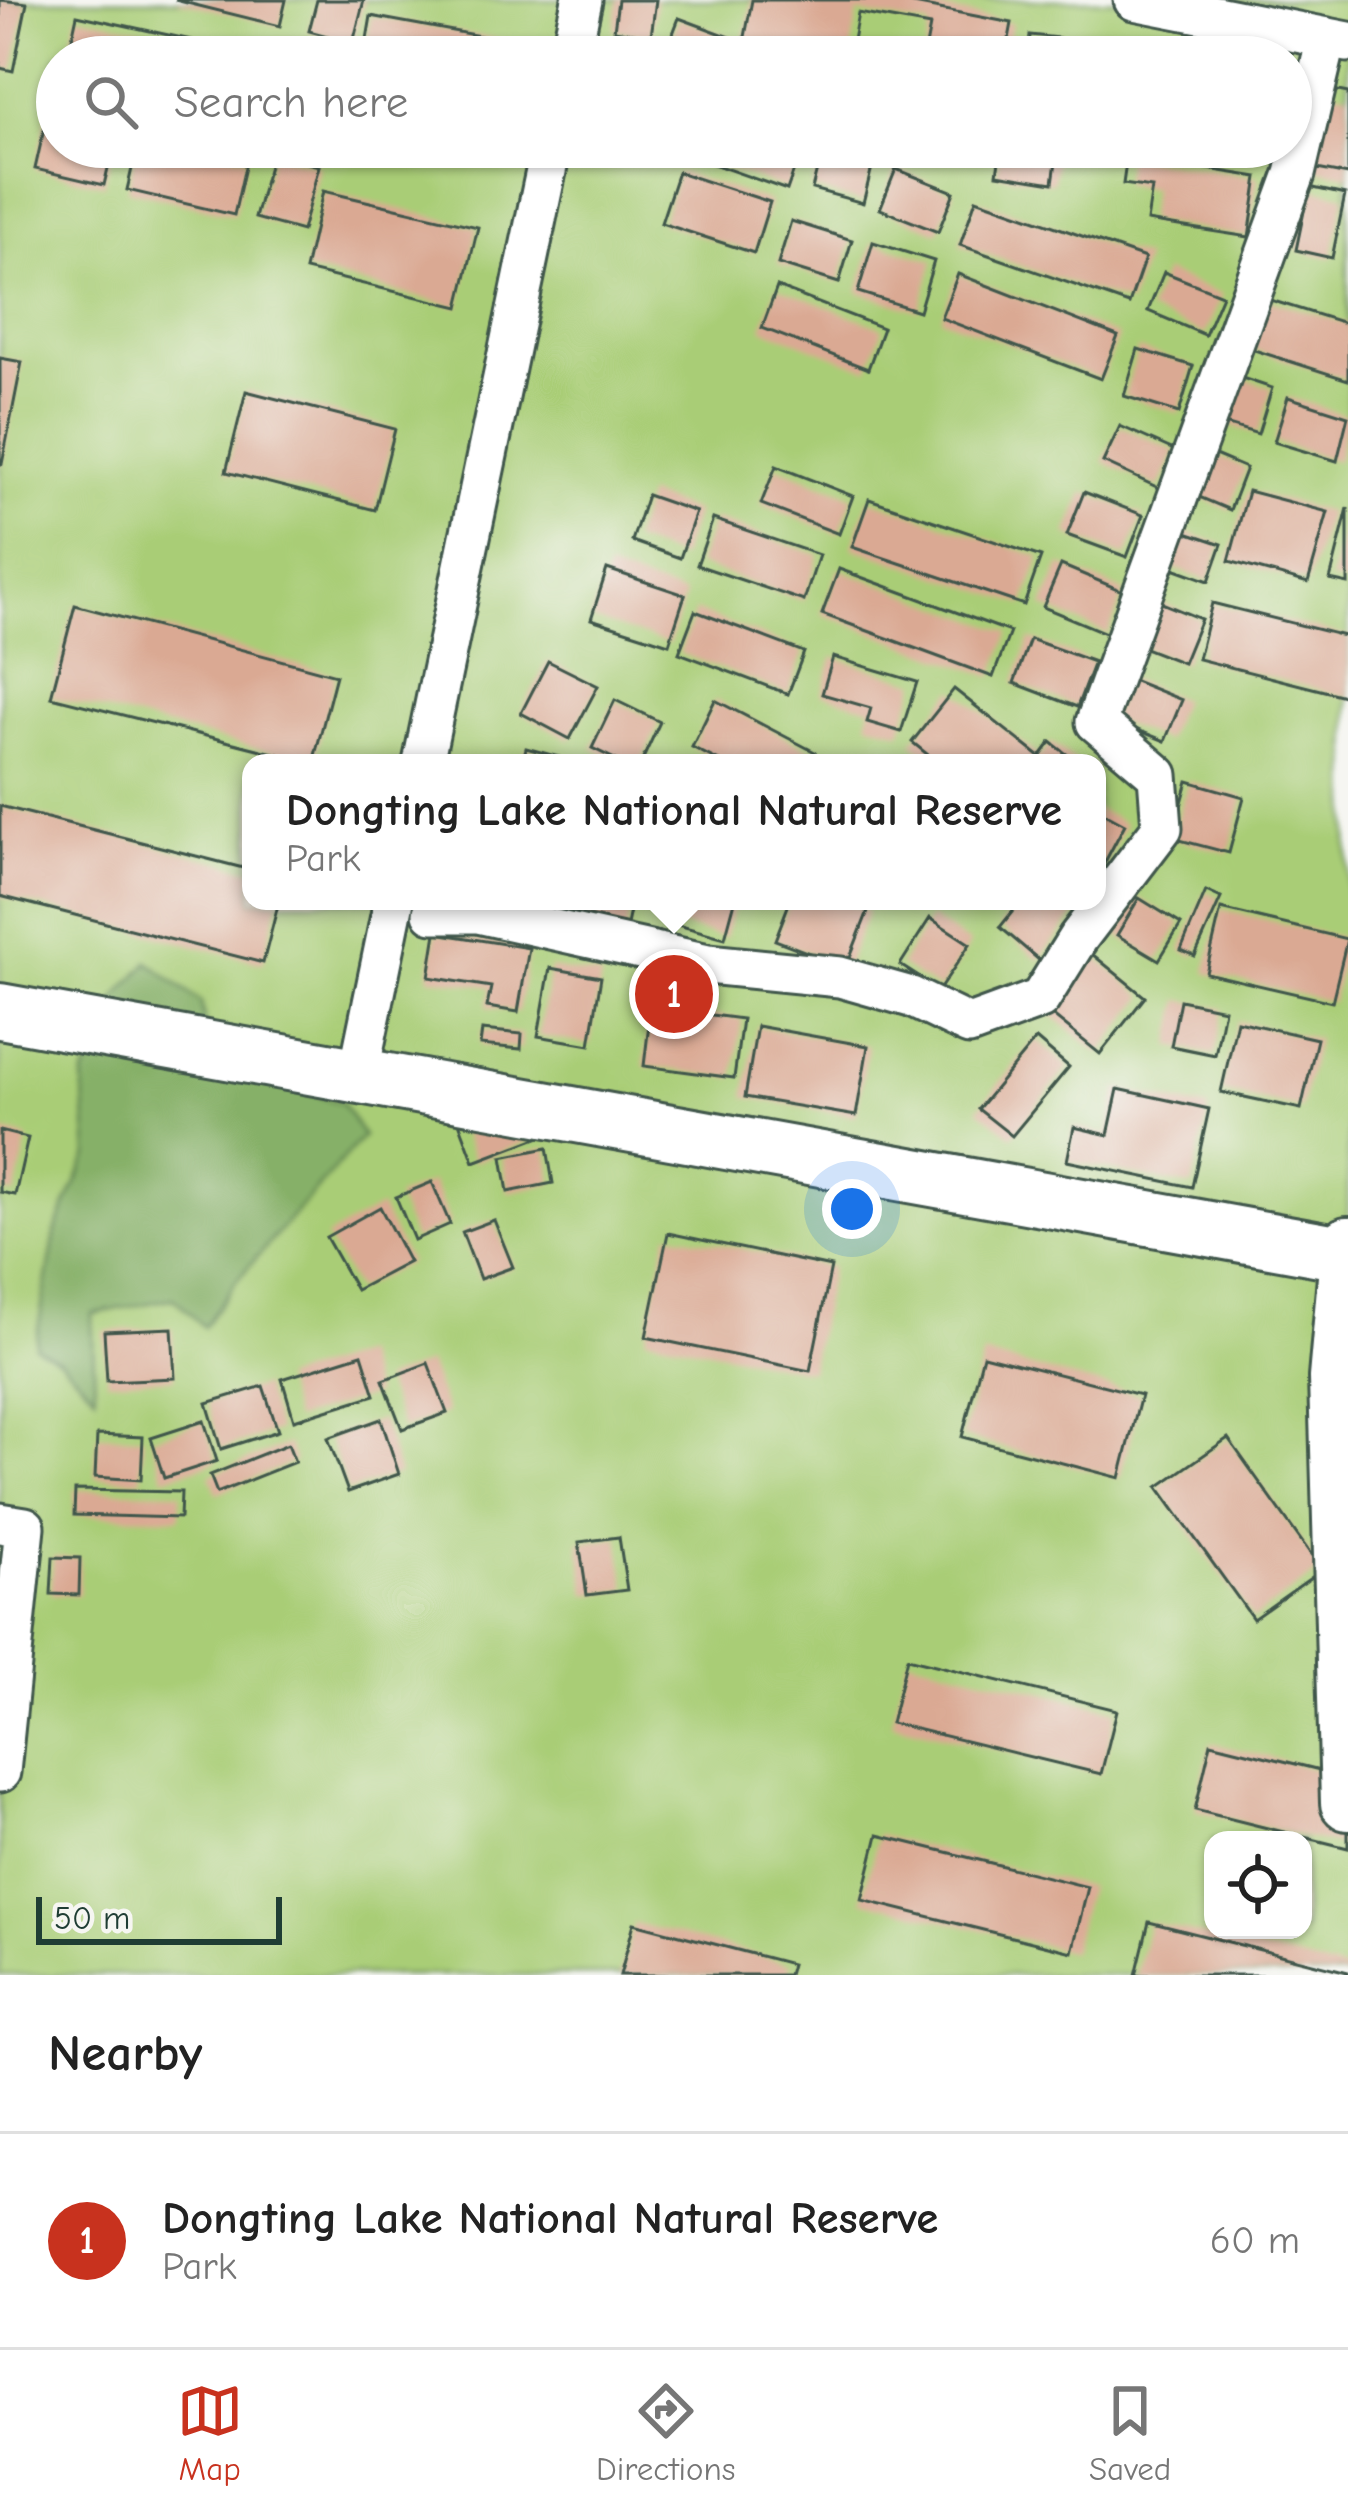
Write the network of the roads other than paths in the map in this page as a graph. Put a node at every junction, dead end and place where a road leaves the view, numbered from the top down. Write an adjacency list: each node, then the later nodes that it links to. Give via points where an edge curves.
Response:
1 (582, 0): 3 (street)
2 (1134, 0): 4 (street)
3 (574, 36)
4 (1337, 40): 5 (street)
5 (1312, 120)
6 (547, 168): 8 (street)
7 (1297, 168): 9 (street, via 1096,722 1158,775 1162,828)
8 (425, 754)
9 (1106, 901)
10 (392, 910): 14 (street)
11 (1099, 910): 12 (street, via 1040,999 969,1024 840,977 707,964 478,913)
12 (434, 913)
13 (0, 1011): 14 (street)
14 (358, 1076): 16 (street)
15 (1348, 1244): 16 (street)
16 (1347, 1254): 19 (street, via 1336,1378)
17 (0, 1523): 18 (street, via 25,1527)
18 (0, 1772)
19 (1348, 1803)

